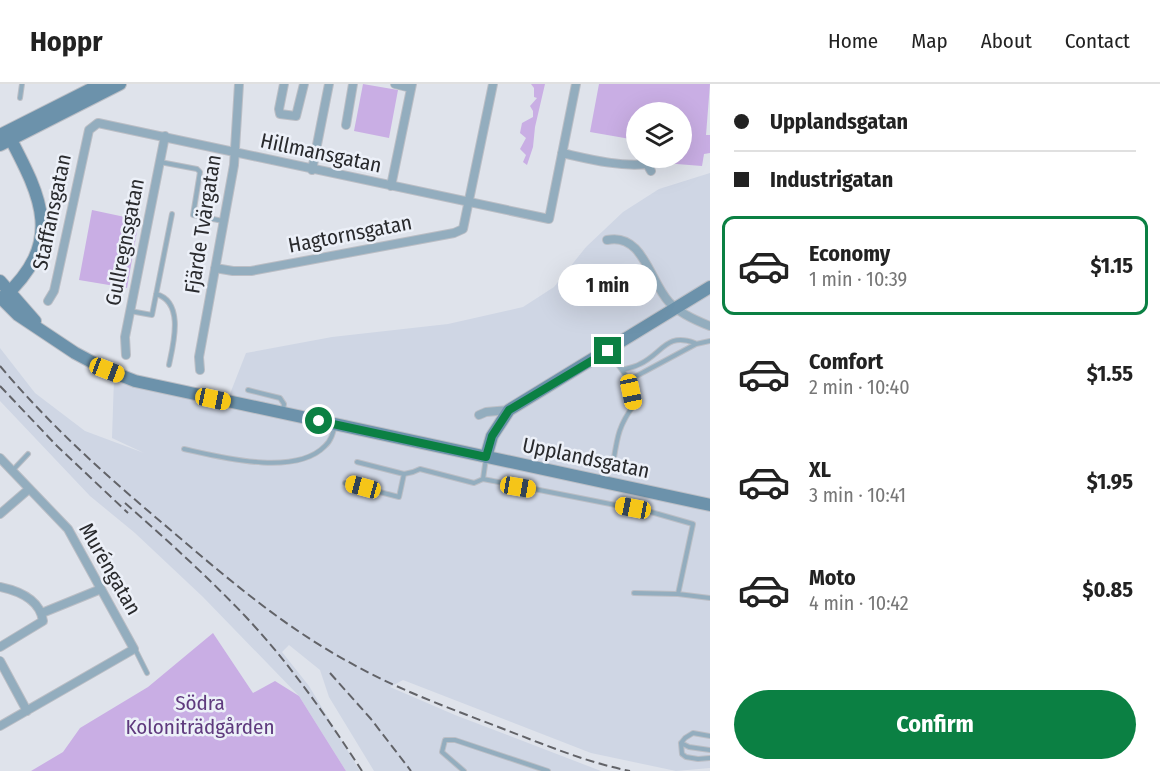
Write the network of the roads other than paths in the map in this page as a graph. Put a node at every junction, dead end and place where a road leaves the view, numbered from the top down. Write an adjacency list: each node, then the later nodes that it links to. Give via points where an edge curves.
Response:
1 (22, 84): 12 (lane)
2 (239, 84): 17 (street, Fjärde Tvärgatan)
3 (284, 84): 4 (street, via 280,114 296,116)
4 (304, 84)
5 (329, 84): 20 (street)
6 (353, 84): 13 (street)
7 (395, 84): 11 (street)
8 (493, 84): 23 (street)
9 (576, 84): 18 (street)
10 (109, 85): 16 (main road)
11 (412, 86): 22 (street)
12 (20, 98)
13 (346, 125)
14 (88, 130): 15 (street, Hillmansgatan, via 98,123 107,123); 32 (street, Staffansgatan, via 54,291)
15 (165, 136): 17 (street, Hillmansgatan); 19 (street, Gullregnsgatan)
16 (4, 138): 31 (main road, via 37,193 42,226 32,265)
17 (233, 151): 20 (street, Hillmansgatan); 25 (street, Fjärde Tvärgatan)
18 (562, 153): 21 (street, via 647,164); 23 (street, Hillmansgatan, via 549,219)
19 (160, 162): 25 (lane, via 200,172 193,215); 34 (street, Gullregnsgatan)
20 (312, 170): 22 (street, Hillmansgatan)
21 (651, 171)
22 (391, 186): 23 (street, Hillmansgatan)
23 (469, 202): 27 (street, Hagtornsgatan, via 463,229 454,233 251,271)
24 (172, 214): 30 (lane)
25 (223, 221): 27 (street, Fjärde Tvärgatan)
26 (607, 240): 33 (street, via 617,239 633,246 669,303)
27 (215, 268): 41 (street, Fjärde Tvärgatan)
28 (0, 281): 31 (main road, Upplandsgatan)
29 (710, 287): 33 (main road)
30 (156, 294): 34 (lane, via 152,315); 40 (lane, via 165,299 175,317)
31 (4, 296): 46 (main road, Upplandsgatan, via 43,331 107,370 135,381)
32 (48, 301)
33 (676, 307): 35 (street); 38 (main road)
34 (130, 311): 39 (street, Gullregnsgatan)
35 (710, 326)
36 (710, 341): 37 (lane)
37 (696, 344): 42 (lane, via 676,339 639,365); 43 (lane)
38 (608, 351): 42 (lane); 45 (main road)
39 (126, 355)
40 (170, 365)
41 (200, 370)
42 (622, 370): 43 (lane)
43 (629, 380): 54 (lane, via 634,405 616,436)
44 (248, 390): 46 (lane, via 280,398)
45 (509, 410): 47 (street); 51 (main road, via 492,436)
46 (283, 413): 48 (main road, Upplandsgatan)
47 (478, 415)
48 (335, 425): 49 (lane, via 325,447 293,462 243,460); 51 (main road, Upplandsgatan)
49 (184, 449)
50 (28, 454): 55 (lane)
51 (486, 457): 57 (lane); 60 (main road, Upplandsgatan)
52 (0, 458): 55 (street, Muréngatan)
53 (357, 462): 56 (lane)
54 (613, 464)
55 (12, 471): 59 (street, Muréngatan)
56 (404, 474): 57 (lane, via 420,469 474,483); 58 (lane, via 399,497)
57 (483, 479): 65 (lane, via 693,524)
58 (345, 483)
59 (29, 489): 61 (street); 63 (street, Muréngatan, via 68,529)
60 (710, 505)
61 (0, 514)
62 (0, 587): 67 (street, via 35,602)
63 (102, 589): 67 (street); 69 (street, Muréngatan)
64 (634, 593): 65 (lane)
65 (678, 594): 66 (lane)
66 (710, 598)
67 (42, 614): 68 (street, via 43,621 37,627)
68 (0, 647)
69 (134, 649): 71 (lane); 72 (street)
70 (0, 661): 72 (street)
71 (147, 673)
72 (27, 711): 73 (street)
73 (0, 726)
74 (710, 736): 75 (lane, via 693,733)
75 (681, 743): 76 (lane); 77 (lane, via 686,757)
76 (710, 750)
77 (710, 758)
78 (464, 771): 79 (lane, via 442,752 445,740)
79 (548, 771)

